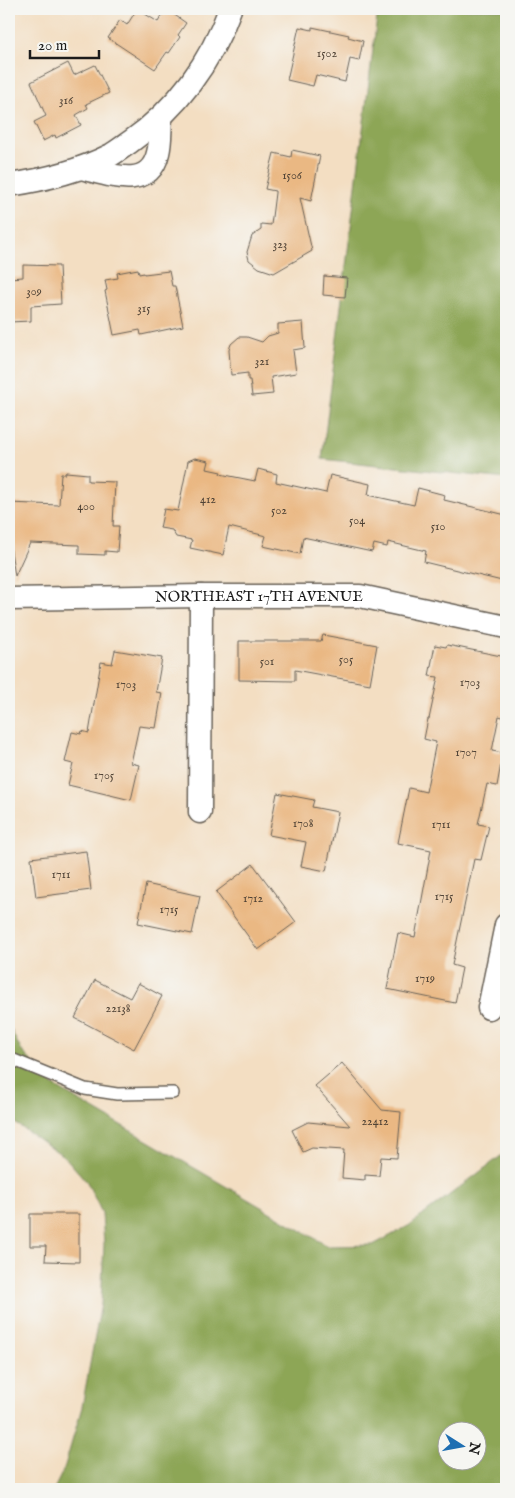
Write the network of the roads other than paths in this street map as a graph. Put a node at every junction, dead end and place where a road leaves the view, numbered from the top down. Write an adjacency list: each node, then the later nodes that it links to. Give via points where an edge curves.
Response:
1 (230, 9): 2 (street, via 212,50 197,74)
2 (161, 117): 3 (street, via 113,154); 3 (street, via 159,152 147,171 129,179)
3 (81, 168): 4 (street)
4 (9, 186)
5 (201, 596): 6 (street, NORTHEAST 17TH AVENUE); 7 (street, NORTHEAST 17TH AVENUE, via 360,596); 8 (street)
6 (9, 599)
7 (506, 627)
8 (200, 812)
9 (506, 926): 10 (street)
10 (489, 1008)
11 (9, 1058): 12 (lane, via 85,1089 117,1094)
12 (173, 1093)

